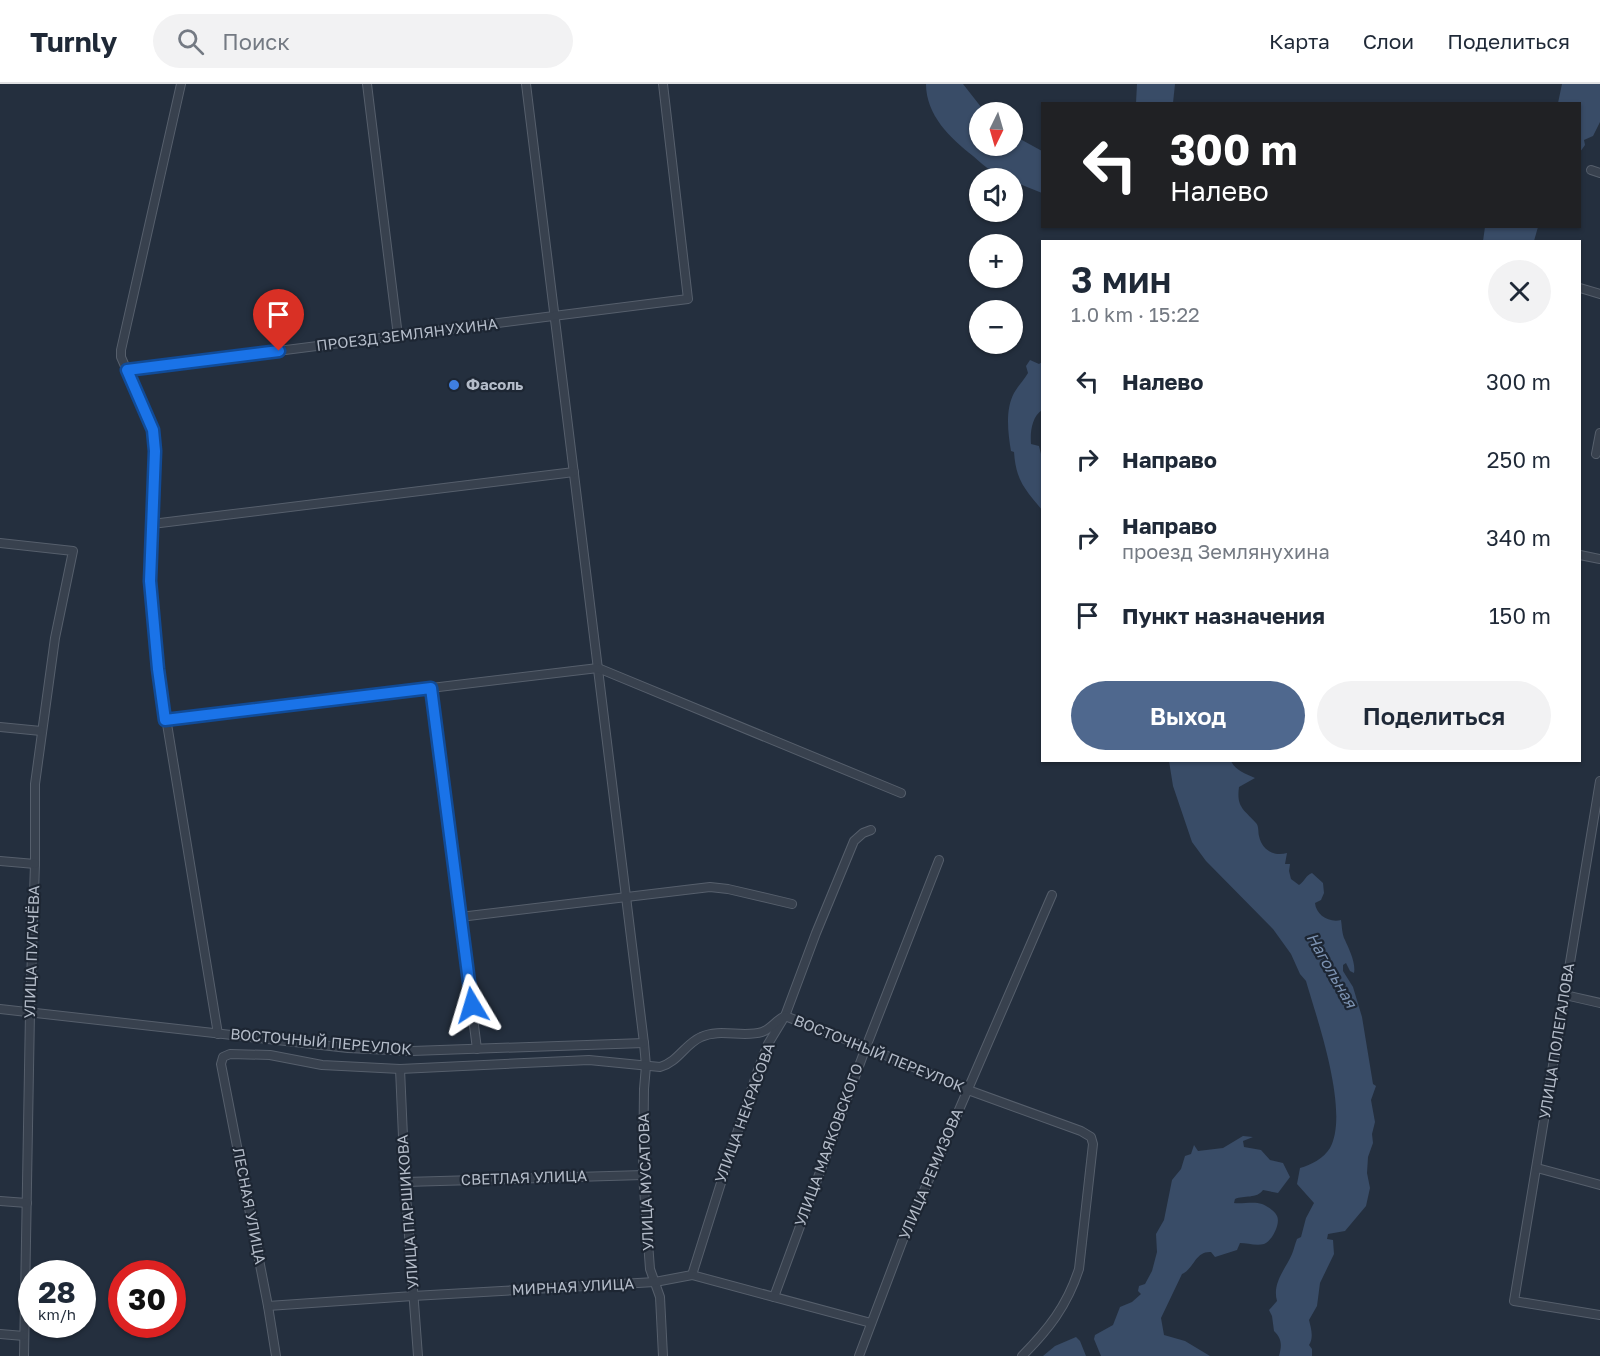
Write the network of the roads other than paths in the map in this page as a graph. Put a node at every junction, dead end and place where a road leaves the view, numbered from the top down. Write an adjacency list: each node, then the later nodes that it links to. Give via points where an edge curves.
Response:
1 (180, 84): 9 (street, via 121,350)
2 (367, 84): 8 (street)
3 (526, 84): 7 (street, УЛИЦА МУСАТОВА)
4 (663, 84): 7 (street, ПРОЕЗД ЗЕМЛЯНУХИНА, via 688,299)
5 (1581, 288): 6 (street)
6 (1600, 294)
7 (556, 316): 8 (street, ПРОЕЗД ЗЕМЛЯНУХИНА); 12 (street, УЛИЦА МУСАТОВА)
8 (398, 336): 9 (street, ПРОЕЗД ЗЕМЛЯНУХИНА)
9 (127, 370): 13 (street, via 153,430)
10 (1600, 433): 11 (street)
11 (1596, 454)
12 (574, 472): 13 (street); 17 (street, УЛИЦА МУСАТОВА)
13 (152, 524): 19 (street, via 150,581)
14 (0, 543): 21 (street, УЛИЦА ПУГАЧЁВА, via 73,551)
15 (1581, 555): 16 (street)
16 (1600, 559)
17 (598, 668): 18 (street); 23 (street); 29 (street, УЛИЦА МУСАТОВА)
18 (431, 688): 19 (street); 31 (street)
19 (165, 720): 37 (street)
20 (0, 727): 21 (street)
21 (41, 731): 27 (street, УЛИЦА ПУГАЧЁВА, via 35,784)
22 (1600, 781): 32 (street, УЛИЦА ПОЛЕГАЛОВА)
23 (902, 793)
24 (872, 830): 36 (street, УЛИЦА НЕКРАСОВА, via 854,841)
25 (939, 860): 39 (street, УЛИЦА МАЯКОВСКОГО)
26 (0, 861): 27 (street)
27 (35, 864): 35 (street, УЛИЦА ПУГАЧЁВА)
28 (1052, 895): 44 (street, УЛИЦА РЕМИЗОВА)
29 (626, 896): 30 (street, via 710,886); 31 (street); 38 (street, УЛИЦА МУСАТОВА)
30 (792, 904)
31 (460, 917): 40 (street)
32 (1565, 995): 33 (street); 45 (street, УЛИЦА ПОЛЕГАЛОВА)
33 (1600, 1004)
34 (0, 1009): 35 (street, ВОСТОЧНЫЙ ПЕРЕУЛОК)
35 (30, 1012): 37 (street, ВОСТОЧНЫЙ ПЕРЕУЛОК); 50 (street, УЛИЦА ПУГАЧЁВА)
36 (785, 1016): 39 (street, ВОСТОЧНЫЙ ПЕРЕУЛОК); 42 (street, ВОСТОЧНЫЙ ПЕРЕУЛОК, via 751,1034 702,1036 670,1064); 52 (street, УЛИЦА НЕКРАСОВА, via 759,1067)
37 (218, 1034): 40 (street, ВОСТОЧНЫЙ ПЕРЕУЛОК, via 348,1048)
38 (644, 1043): 40 (street, ВОСТОЧНЫЙ ПЕРЕУЛОК); 42 (street, УЛИЦА МУСАТОВА)
39 (866, 1047): 44 (street, ВОСТОЧНЫЙ ПЕРЕУЛОК); 55 (street, УЛИЦА МАЯКОВСКОГО)
40 (477, 1049)
41 (223, 1057): 43 (street, ВОСТОЧНЫЙ ПЕРЕУЛОК, via 270,1054 322,1065); 56 (street, ЛЕСНАЯ УЛИЦА, via 221,1064)
42 (646, 1066): 43 (street, ВОСТОЧНЫЙ ПЕРЕУЛОК, via 589,1060); 46 (street, УЛИЦА МУСАТОВА)
43 (400, 1069): 47 (street, УЛИЦА ПАРШИКОВА)
44 (968, 1090): 58 (street, УЛИЦА РЕМИЗОВА); 67 (street, ВОСТОЧНЫЙ ПЕРЕУЛОК, via 1081,1131 1091,1137 1093,1144 1074,1285 1051,1326)
45 (1537, 1168): 48 (street); 57 (street, УЛИЦА ПОЛЕГАЛОВА, via 1514,1301)
46 (643, 1175): 47 (street, СВЕТЛАЯ УЛИЦА); 53 (street, УЛИЦА МУСАТОВА, via 650,1269)
47 (405, 1182): 54 (street, УЛИЦА ПАРШИКОВА)
48 (1600, 1185)
49 (0, 1201): 50 (street)
50 (27, 1203): 51 (street, УЛИЦА ПУГАЧЁВА)
51 (26, 1260)
52 (692, 1275): 53 (street, МИРНАЯ УЛИЦА); 55 (street, МИРНАЯ УЛИЦА)
53 (655, 1282): 54 (street, МИРНАЯ УЛИЦА); 65 (street, УЛИЦА МУСАТОВА, via 660,1297)
54 (413, 1296): 56 (street, МИРНАЯ УЛИЦА); 64 (street, УЛИЦА ПАРШИКОВА)
55 (774, 1297): 58 (street, МИРНАЯ УЛИЦА)
56 (268, 1306): 63 (street, ЛЕСНАЯ УЛИЦА)
57 (1600, 1315)
58 (871, 1323): 66 (street, УЛИЦА РЕМИЗОВА)
59 (0, 1334): 60 (street)
60 (18, 1336)
61 (24, 1338): 62 (street, УЛИЦА ПУГАЧЁВА)
62 (24, 1356)
63 (276, 1356)
64 (418, 1356)
65 (663, 1356)
66 (859, 1356)
67 (1022, 1356)

